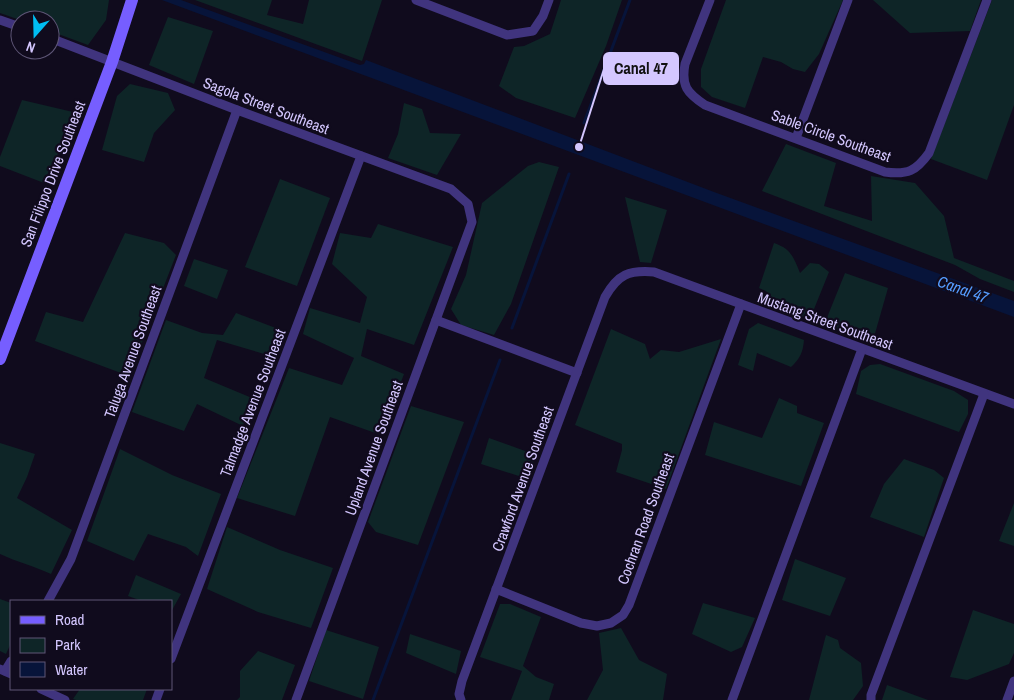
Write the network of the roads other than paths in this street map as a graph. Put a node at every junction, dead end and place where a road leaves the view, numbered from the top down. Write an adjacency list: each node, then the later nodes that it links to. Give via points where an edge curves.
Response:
1 (132, 0): 8 (street, San Filippo Drive Southeast)
2 (416, 0): 3 (street, via 508,34 533,31)
3 (549, 0)
4 (710, 0): 10 (street, Sable Circle Southeast, via 685,64 685,87 705,105)
5 (848, 0): 10 (street)
6 (987, 0): 10 (street, Sable Circle Southeast, via 929,152 912,171 886,172)
7 (60, 42): 8 (street, Sagola Street Southeast)
8 (112, 62): 9 (street, Sagola Street Southeast); 17 (street, San Filippo Drive Southeast)
9 (237, 110): 11 (street, Sagola Street Southeast); 22 (street, Taluga Avenue Southeast, via 70,559)
10 (796, 138)
11 (361, 156): 12 (street, Sagola Street Southeast, via 451,190); 23 (street, Talmadge Avenue Southeast)
12 (468, 204): 15 (street, Upland Avenue Southeast, via 472,222)
13 (625, 274): 14 (street, Mustang Street Southeast, via 654,272); 18 (street, Crawford Avenue Southeast, via 612,284 605,296)
14 (741, 304): 16 (street, Mustang Street Southeast); 21 (street, Cochran Road Southeast, via 623,615 611,623 597,626 581,623)
15 (436, 320): 18 (street); 27 (street, Upland Avenue Southeast)
16 (862, 349): 19 (street, Mustang Street Southeast); 29 (street)
17 (0, 359)
18 (577, 373): 21 (street, Crawford Avenue Southeast)
19 (984, 394): 20 (street, Mustang Street Southeast); 30 (street)
20 (1014, 404)
21 (496, 589): 28 (street, Crawford Avenue Southeast, via 462,680)
22 (49, 600)
23 (172, 656)
24 (1014, 681): 31 (street)
25 (43, 690): 26 (street)
26 (65, 700)
27 (296, 700)
28 (460, 700)
29 (732, 700)
30 (871, 700)
31 (1007, 700)

